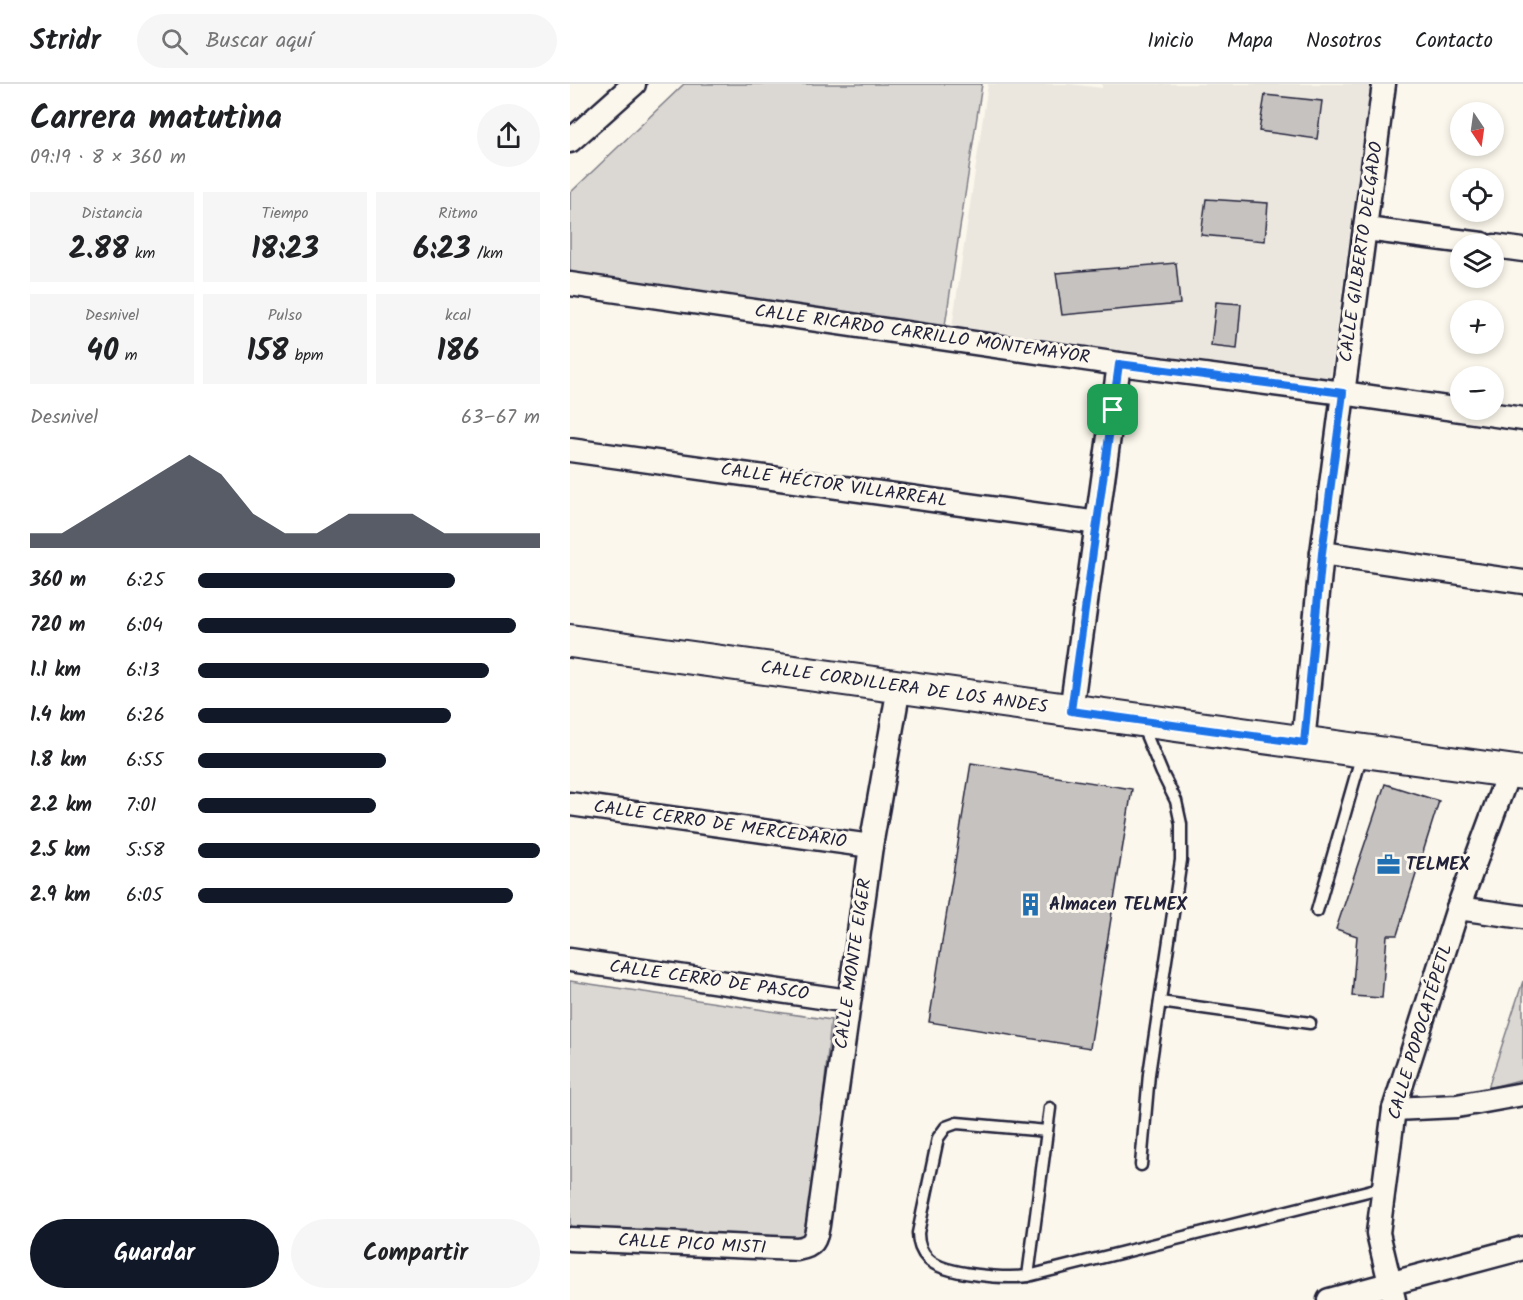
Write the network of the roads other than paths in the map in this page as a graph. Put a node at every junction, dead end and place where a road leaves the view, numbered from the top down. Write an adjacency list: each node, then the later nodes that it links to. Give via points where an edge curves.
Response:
1 (634, 84): 3 (street)
2 (1384, 84): 4 (street, CALLE GILBERTO DELGADO)
3 (570, 141)
4 (1366, 229): 5 (street); 10 (street, CALLE GILBERTO DELGADO)
5 (1450, 240)
6 (1504, 247): 7 (street)
7 (1523, 250)
8 (570, 285): 9 (street, CALLE RICARDO CARRILLO MONTEMAYOR)
9 (1119, 364): 10 (street, CALLE RICARDO CARRILLO MONTEMAYOR); 13 (street)
10 (1343, 393): 11 (street, CALLE RICARDO CARRILLO MONTEMAYOR); 14 (street, CALLE GILBERTO DELGADO)
11 (1523, 419)
12 (570, 450): 13 (street, CALLE HÉCTOR VILLARREAL)
13 (1098, 523): 18 (street)
14 (1322, 553): 15 (street); 20 (street, CALLE GILBERTO DELGADO)
15 (1523, 582)
16 (570, 641): 17 (street, CALLE CORDILLERA DE LOS ANDES)
17 (899, 687): 18 (street, CALLE CORDILLERA DE LOS ANDES); 24 (street, CALLE MONTE EIGER)
18 (1071, 711): 19 (street, CALLE CORDILLERA DE LOS ANDES)
19 (1141, 722): 20 (street, CALLE CORDILLERA DE LOS ANDES); 30 (lane, via 1176,801 1181,824 1181,860)
20 (1304, 743): 21 (street, CALLE CORDILLERA DE LOS ANDES)
21 (1363, 751): 22 (street, CALLE CORDILLERA DE LOS ANDES); 26 (lane)
22 (1516, 772): 25 (street, CALLE POPOCATÉPETL)
23 (570, 804): 24 (street, CALLE CERRO DE MERCEDARIO)
24 (871, 846): 29 (street, CALLE MONTE EIGER)
25 (1458, 908): 27 (street); 34 (street, CALLE POPOCATÉPETL)
26 (1317, 910)
27 (1523, 917)
28 (570, 960): 29 (street, CALLE CERRO DE PASCO)
29 (848, 1001): 39 (street, CALLE MONTE EIGER)
30 (1160, 1002): 31 (lane); 36 (lane)
31 (1310, 1023)
32 (1523, 1094): 34 (street, via 1457,1106)
33 (1050, 1108): 35 (lane)
34 (1394, 1109): 37 (street, CALLE POPOCATÉPETL)
35 (1047, 1131): 41 (lane); 41 (lane, via 957,1123 946,1127 936,1147 918,1233 924,1255 938,1266 971,1274)
36 (1141, 1165)
37 (1384, 1186): 41 (lane); 42 (street, CALLE POPOCATÉPETL, via 1378,1233)
38 (570, 1239): 39 (street, CALLE PICO MISTI, via 797,1249)
39 (813, 1242)
40 (1523, 1248): 42 (street)
41 (1028, 1276)
42 (1392, 1292): 43 (street)
43 (1329, 1300)

